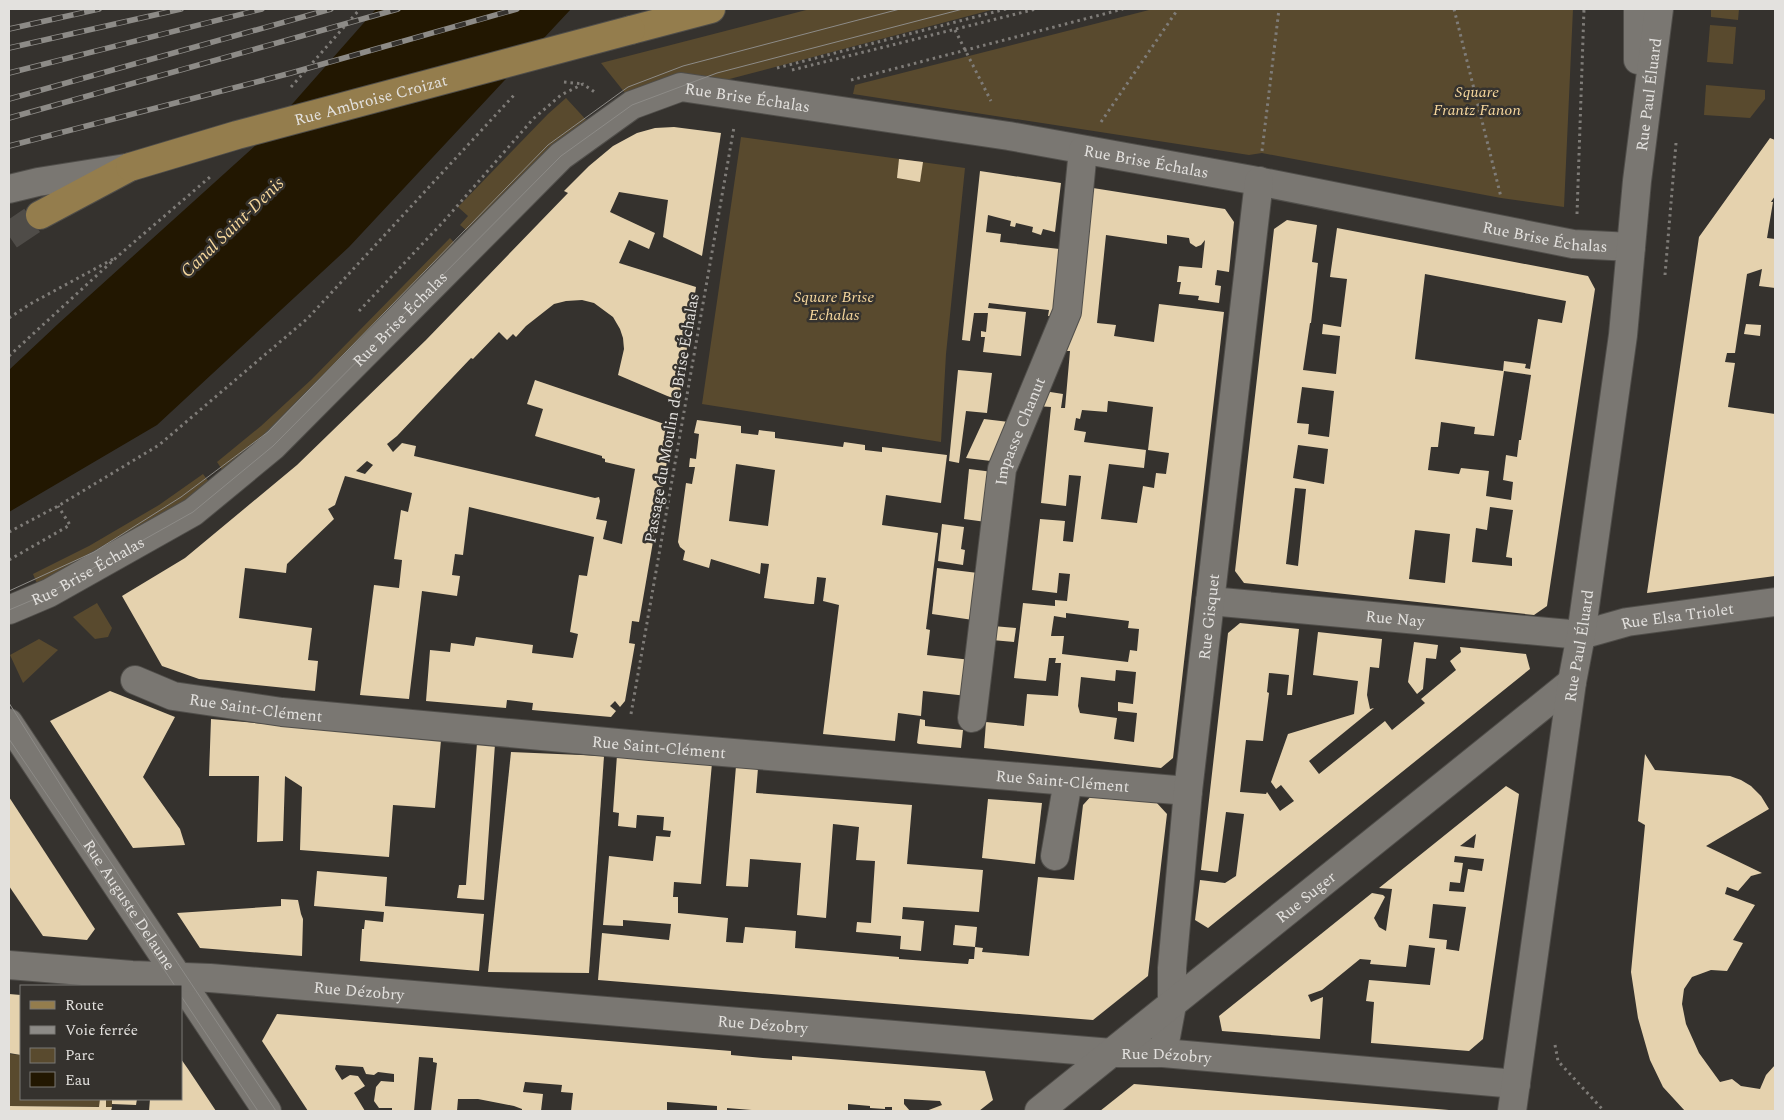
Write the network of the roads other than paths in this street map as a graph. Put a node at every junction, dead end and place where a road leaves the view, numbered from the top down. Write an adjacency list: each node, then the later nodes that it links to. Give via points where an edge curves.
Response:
1 (711, 9): 5 (main road, Rue Ambroise Croizat, bridge, via 237,135)
2 (1638, 9): 6 (street, Rue Paul Éluard)
3 (1660, 9): 6 (street, Rue Paul Éluard)
4 (1083, 150): 7 (street, Rue Brise Échalas); 13 (street, Rue Brise Échalas, via 1010,136 681,87 632,105 561,156 266,452 193,512 49,593); 17 (street, Impasse Chanut, via 1067,312 1002,469)
5 (130, 167): 8 (street); 9 (main road, Rue Ambroise Croizat)
6 (1637, 180): 10 (street, Rue Paul Éluard)
7 (1259, 181): 10 (street, Rue Brise Échalas, via 1573,244); 11 (street, Rue Gisquet)
8 (9, 189)
9 (40, 215)
10 (1631, 248): 14 (street, Rue Paul Éluard, via 1623,335)
11 (1210, 601): 14 (street, Rue Nay); 20 (street, Rue Gisquet)
12 (1775, 602): 14 (street, Rue Elsa Triolet, via 1633,621)
13 (9, 610)
14 (1581, 635): 16 (street, Rue Paul Éluard)
15 (136, 680): 19 (street, Rue Saint-Clément, via 173,696 282,712)
16 (1572, 682): 24 (street, Rue Suger); 27 (street, Rue Paul Éluard)
17 (972, 718)
18 (9, 723): 23 (street, Rue Auguste Delaune)
19 (1068, 781): 20 (street, Rue Saint-Clément); 21 (street)
20 (1188, 791): 24 (street, Rue Gisquet, via 1172,968)
21 (1055, 856)
22 (9, 965): 23 (street, Rue Dézobry)
23 (178, 977): 25 (street, Rue Dézobry); 28 (street, Rue Auguste Delaune)
24 (1172, 1005): 25 (street, Rue Suger); 26 (street, Rue Gisquet)
25 (1112, 1053): 26 (street, Rue Dézobry); 29 (street, Rue Suger)
26 (1163, 1053): 27 (street, Rue Dézobry)
27 (1516, 1084): 30 (street, Rue Paul Éluard)
28 (267, 1111)
29 (1039, 1111)
30 (1512, 1111)

